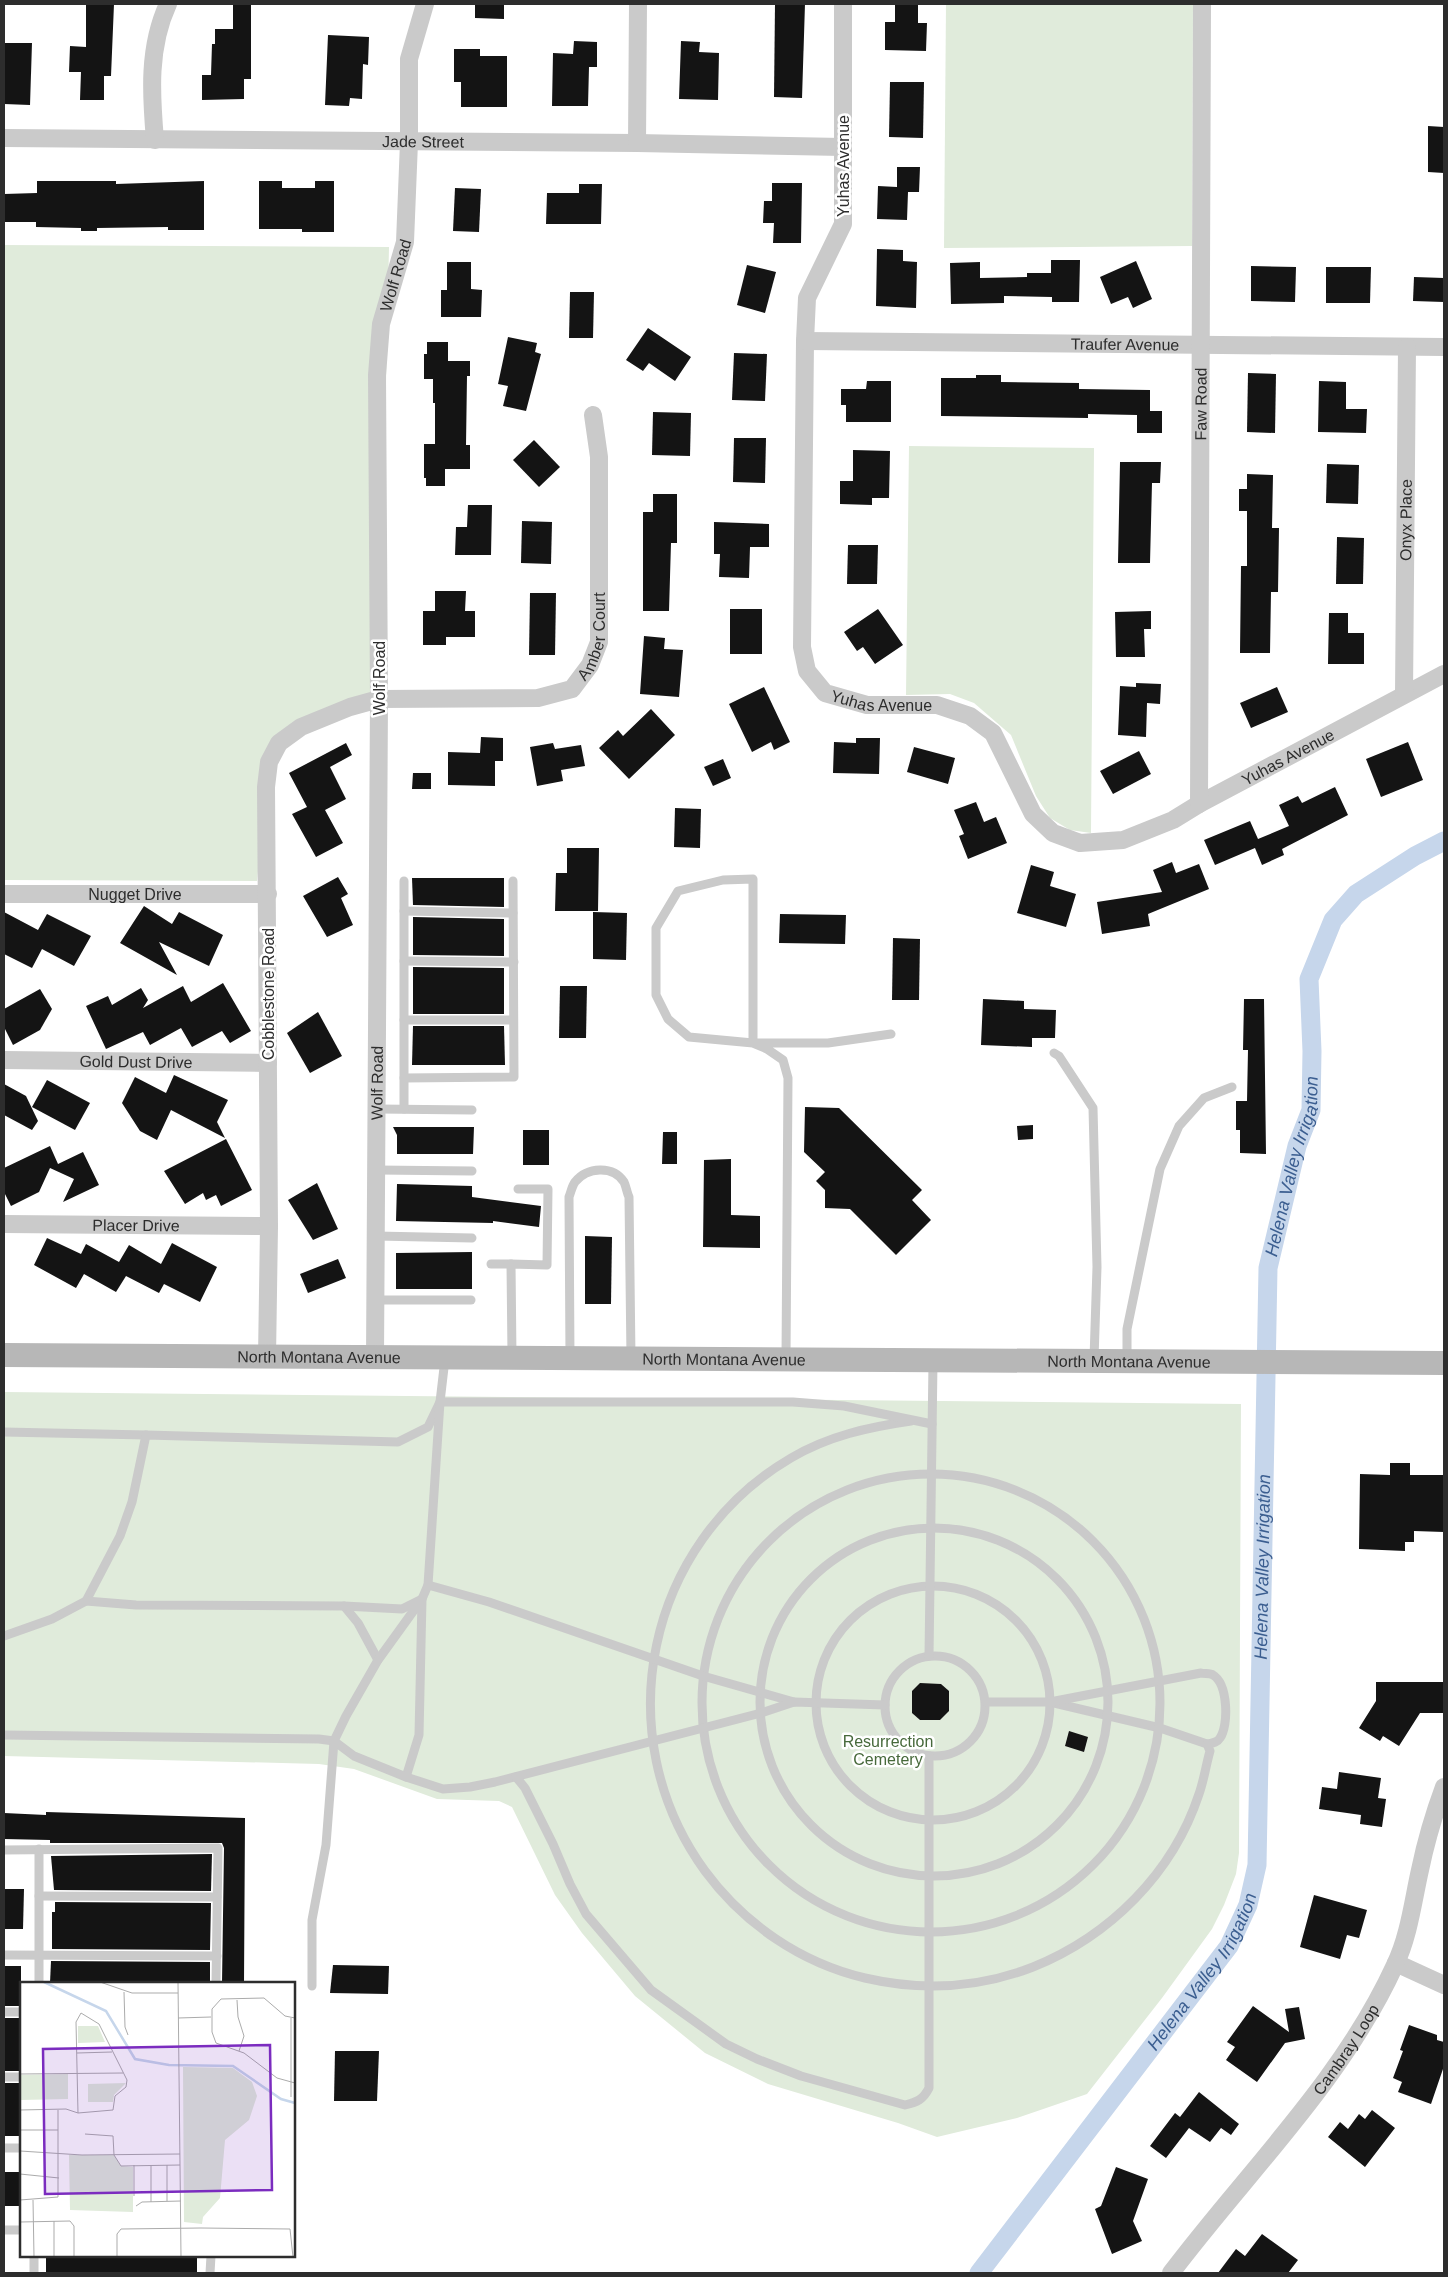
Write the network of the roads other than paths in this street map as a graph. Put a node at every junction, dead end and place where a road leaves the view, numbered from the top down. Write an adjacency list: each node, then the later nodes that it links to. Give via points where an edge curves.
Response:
1 (168, 4): 7 (street, via 154,49 152,95)
2 (425, 4): 8 (street, Wolf Road, via 409,58)
3 (638, 4): 9 (street)
4 (844, 4): 10 (street, Yuhas Avenue)
5 (1202, 4): 12 (street, Faw Road)
6 (4, 138): 7 (street, Jade Street)
7 (155, 140): 8 (street, Jade Street)
8 (409, 142): 9 (street, Jade Street); 18 (street, Wolf Road, via 405,242 381,324 378,375)
9 (637, 143): 10 (street, Jade Street)
10 (843, 147): 11 (street, Yuhas Avenue, via 843,224 807,298)
11 (805, 341): 12 (street, Traufer Avenue); 19 (street, Yuhas Avenue, via 802,648 807,671 825,693 867,705 937,705 970,716 993,733 1034,814 1053,833 1080,843 1123,840 1173,820)
12 (1200, 345): 13 (street, Traufer Avenue); 19 (street, Faw Road)
13 (1406, 347): 14 (street, Traufer Avenue); 17 (street, Onyx Place)
14 (1444, 347)
15 (593, 414): 18 (street, Amber Court, via 600,458 599,642 590,665 572,689 538,698)
16 (1444, 674): 17 (street, Yuhas Avenue)
17 (1404, 694): 19 (street, Yuhas Avenue)
18 (379, 699): 23 (street, Cobblestone Road, via 301,727 280,743 269,762 266,787); 37 (street, Wolf Road)
19 (1199, 804)
20 (513, 880): 25 (lane)
21 (404, 881): 24 (lane)
22 (4, 894): 23 (street, Nugget Drive)
23 (268, 894): 34 (street, Cobblestone Road)
24 (404, 911): 25 (lane); 26 (lane)
25 (514, 913): 27 (lane)
26 (404, 961): 27 (lane); 28 (lane)
27 (514, 962): 29 (lane)
28 (404, 1020): 29 (lane); 35 (lane)
29 (514, 1020): 35 (lane, via 514,1077)
30 (891, 1034): 31 (lane, via 828,1042)
31 (753, 1043): 31 (lane, via 690,1037 668,1020 656,995 656,928 678,891 724,880 752,879); 58 (lane, via 783,1060 788,1078)
32 (1054, 1053): 60 (lane, via 1093,1108 1097,1267)
33 (4, 1060): 34 (street, Gold Dust Drive)
34 (268, 1063): 44 (street, Cobblestone Road)
35 (404, 1078): 38 (lane)
36 (1232, 1087): 61 (lane, via 1204,1098 1179,1126 1160,1169 1127,1330)
37 (378, 1109): 38 (lane); 40 (street, Wolf Road)
38 (404, 1109): 39 (lane)
39 (472, 1110)
40 (377, 1170): 41 (lane); 45 (street, Wolf Road)
41 (472, 1171)
42 (518, 1189): 48 (lane, via 548,1190 548,1265)
43 (4, 1224): 44 (street, Placer Drive)
44 (269, 1226): 52 (street, Cobblestone Road)
45 (376, 1236): 46 (lane); 49 (street, Wolf Road)
46 (472, 1238)
47 (491, 1264): 48 (lane)
48 (511, 1264): 55 (lane)
49 (375, 1300): 50 (lane); 53 (street, Wolf Road)
50 (471, 1300)
51 (4, 1355): 52 (main road, North Montana Avenue)
52 (267, 1358): 53 (main road, North Montana Avenue)
53 (375, 1358): 54 (main road, North Montana Avenue)
54 (445, 1358): 55 (main road, North Montana Avenue); 63 (lane)
55 (512, 1359): 56 (main road, North Montana Avenue)
56 (570, 1359): 57 (main road, North Montana Avenue); 57 (lane, via 570,1197 575,1181 593,1170 604,1169 615,1173 624,1182 629,1197)
57 (631, 1360): 58 (main road, North Montana Avenue)
58 (786, 1360): 59 (main road, North Montana Avenue)
59 (933, 1361): 60 (main road, North Montana Avenue); 65 (lane)
60 (1094, 1362): 61 (main road, North Montana Avenue)
61 (1126, 1362): 62 (main road, North Montana Avenue)
62 (1444, 1363)
63 (440, 1402): 64 (lane, via 793,1402 844,1406); 67 (lane, via 428,1427 398,1442); 70 (lane)
64 (911, 1421): 65 (lane); 77 (lane, via 870,1427 830,1440 792,1458 757,1481 726,1510 700,1542 678,1578)
65 (932, 1424): 68 (lane)
66 (4, 1432): 67 (lane)
67 (146, 1435): 73 (lane, via 132,1502 120,1536)
68 (932, 1474): 69 (lane); 79 (lane, via 884,1478 839,1493 798,1516 776,1535 762,1548 734,1586 714,1629); 80 (lane, via 974,1478 1014,1489 1052,1508 1085,1534 1114,1565 1136,1601 1151,1641)
69 (931, 1527): 71 (lane); 81 (lane, via 988,1536 1027,1554 1045,1567 1075,1599 1086,1618 1103,1659); 82 (lane, via 900,1530 859,1544 811,1578 792,1600 771,1639)
70 (428, 1585): 72 (lane); 77 (lane, via 489,1602)
71 (930, 1585): 76 (lane); 85 (lane, via 961,1589 990,1600 1014,1619 1034,1643 1046,1672); 86 (lane, via 900,1590 873,1602 849,1621 831,1645 820,1673)
72 (422, 1598): 74 (lane, via 402,1609); 78 (lane); 97 (lane, via 419,1735)
73 (86, 1601): 74 (lane, via 136,1605); 75 (lane, via 52,1619)
74 (344, 1606): 78 (lane)
75 (4, 1636)
76 (929, 1656): 84 (lane, via 946,1657 961,1663 983,1686); 87 (lane, via 903,1668 894,1678)
77 (653, 1658): 79 (lane); 94 (lane)
78 (378, 1660): 93 (lane)
79 (703, 1676): 82 (lane); 91 (lane)
80 (1160, 1681): 81 (lane); 90 (lane); 95 (lane, via 1201,1673 1212,1674 1218,1680 1224,1696 1224,1729 1220,1739)
81 (1108, 1691): 85 (lane); 89 (lane)
82 (760, 1692): 83 (lane); 88 (lane)
83 (794, 1702): 86 (lane); 88 (lane)
84 (986, 1702): 85 (lane); 96 (lane, via 979,1731 970,1743 957,1752)
85 (1050, 1702): 89 (lane); 100 (lane, via 1048,1726 1041,1748 1014,1787 995,1802 974,1812)
86 (816, 1703): 87 (lane); 100 (lane, via 820,1732 827,1751 849,1784 872,1802 899,1815)
87 (885, 1705): 96 (lane, via 892,1733 914,1752)
88 (761, 1714): 91 (lane); 103 (lane, via 768,1754 777,1778 804,1818 842,1850 863,1861 886,1870)
89 (1107, 1716): 90 (lane); 103 (lane, via 1100,1753 1091,1776 1070,1811 1047,1834 1006,1861 959,1874)
90 (1160, 1728): 95 (lane); 106 (lane, via 1154,1764 1118,1836 1080,1877 1035,1908 982,1927)
91 (704, 1729): 94 (lane); 106 (lane, via 713,1774 732,1818 760,1856 774,1869 795,1888 836,1912 880,1927)
92 (4, 1735): 93 (lane)
93 (334, 1741): 97 (lane, via 354,1756); 114 (lane, via 326,1845 312,1920)
94 (652, 1743): 98 (lane); 115 (lane, via 661,1782 690,1848 717,1887 746,1916 777,1940 812,1960 881,1981)
95 (1207, 1744): 115 (lane, via 1210,1751 1199,1794 1182,1835 1158,1873 1129,1906 1095,1934 1057,1957 1016,1974 973,1984)
96 (929, 1756): 100 (lane)
97 (406, 1777): 98 (lane, via 443,1789)
98 (516, 1777): 115 (lane, via 525,1788 586,1914 651,1990 726,2044 801,2076 887,2102 905,2105 917,2102 929,2088)
99 (1444, 1786): 110 (street, Cambray Loop, via 1430,1826)
100 (928, 1820): 103 (lane)
101 (40, 1849): 102 (lane); 104 (lane); 105 (lane, via 218,1848)
102 (4, 1850)
103 (928, 1876): 106 (lane)
104 (39, 1896): 105 (lane); 108 (lane)
105 (217, 1897): 109 (lane)
106 (927, 1933): 115 (lane)
107 (4, 1955): 108 (lane)
108 (39, 1955): 109 (lane); 111 (lane)
109 (217, 1956): 112 (lane)
110 (1396, 1963): 113 (street); 128 (street, Cambray Loop, via 1371,2013 1329,2075)
111 (39, 1982)
112 (216, 1982)
113 (1444, 1985)
114 (312, 1986)
115 (928, 1986)
116 (4, 2012): 117 (lane)
117 (20, 2012)
118 (4, 2077): 119 (lane)
119 (20, 2077)
120 (4, 2148): 121 (lane)
121 (20, 2148)
122 (4, 2230): 123 (lane)
123 (20, 2230)
124 (34, 2257): 126 (lane)
125 (211, 2257): 127 (lane)
126 (34, 2273)
127 (210, 2273)
128 (1171, 2273)

